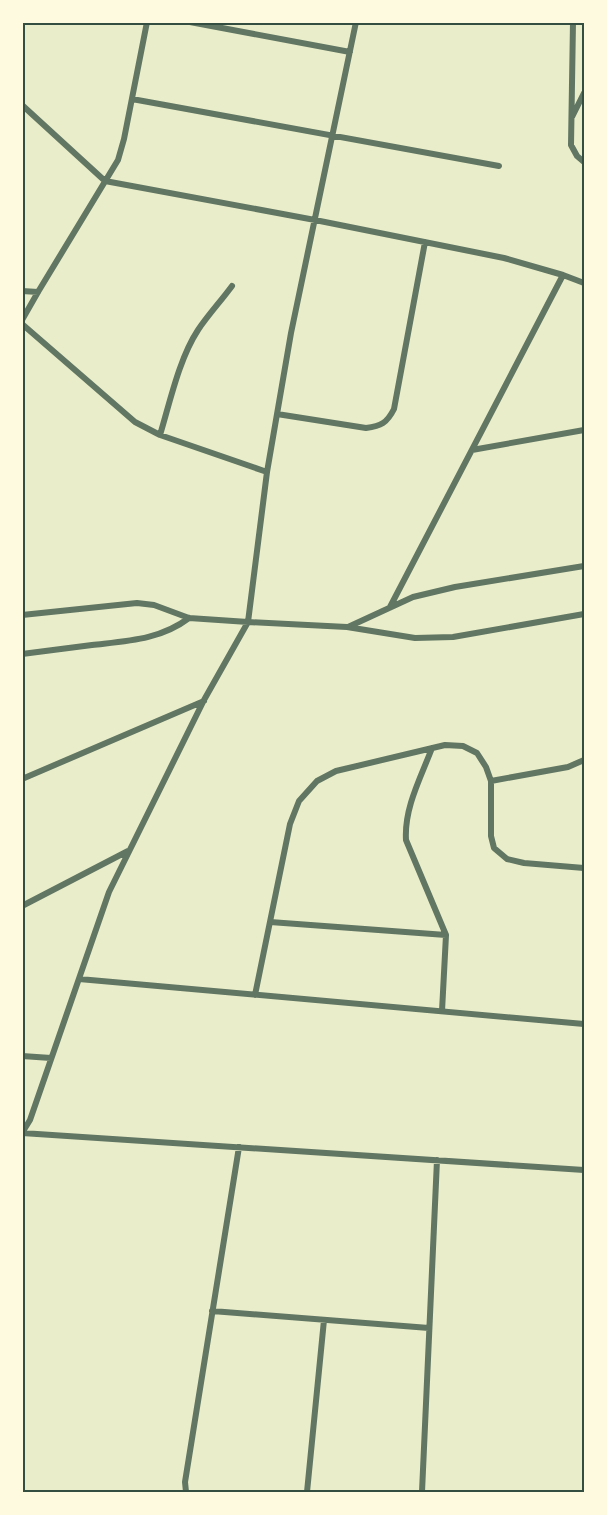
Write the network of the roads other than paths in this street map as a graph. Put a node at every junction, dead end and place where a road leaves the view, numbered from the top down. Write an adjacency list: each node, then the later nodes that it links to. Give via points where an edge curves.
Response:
1 (147, 22): 7 (street)
2 (190, 22): 5 (street)
3 (356, 22): 5 (street)
4 (573, 22): 9 (street)
5 (350, 52): 10 (street)
6 (585, 93): 9 (street)
7 (132, 99): 10 (street); 13 (street, via 118,160)
8 (22, 105): 13 (street)
9 (571, 119): 11 (street, via 571,145)
10 (332, 136): 12 (street); 14 (street)
11 (585, 162)
12 (499, 166)
13 (105, 181): 14 (street); 20 (street)
14 (315, 220): 15 (street); 22 (street)
15 (425, 242): 16 (street); 22 (street, via 394,409 388,420 366,428)
16 (563, 275): 17 (street); 25 (street)
17 (585, 283)
18 (232, 286): 24 (street, via 197,330 178,372)
19 (22, 291): 20 (street)
20 (38, 292): 21 (street)
21 (22, 322): 24 (street, via 135,422)
22 (277, 414): 26 (street)
23 (585, 430): 25 (street)
24 (160, 435): 26 (street)
25 (472, 450): 28 (street)
26 (267, 472): 32 (street)
27 (585, 566): 28 (street, via 455,587)
28 (390, 607): 33 (street)
29 (585, 614): 33 (street, via 453,637 415,638)
30 (22, 615): 31 (street, via 137,603)
31 (189, 618): 32 (street); 34 (street, via 154,636)
32 (248, 622): 33 (street); 35 (street)
33 (347, 627)
34 (22, 654)
35 (204, 700): 38 (street); 40 (street)
36 (432, 748): 39 (street, via 464,746 477,753); 43 (street, via 336,771 317,781 299,801 290,824); 44 (street, via 408,810 406,840)
37 (585, 760): 39 (street, via 568,767)
38 (22, 779)
39 (491, 781): 41 (street, via 494,848 507,859 524,863)
40 (130, 850): 42 (street); 45 (street, via 109,892)
41 (585, 868)
42 (22, 906)
43 (270, 922): 44 (street); 46 (street)
44 (446, 935): 47 (street)
45 (79, 979): 46 (street); 50 (street)
46 (255, 995): 47 (street)
47 (442, 1011): 48 (street)
48 (585, 1024)
49 (22, 1056): 50 (street)
50 (51, 1058): 51 (street)
51 (23, 1133): 52 (street)
52 (239, 1147): 53 (street); 55 (street)
53 (437, 1160): 54 (street); 57 (street)
54 (585, 1170)
55 (212, 1311): 56 (street); 58 (street)
56 (324, 1320): 57 (street); 59 (street)
57 (429, 1328): 60 (street)
58 (186, 1492)
59 (307, 1492)
60 (422, 1492)

